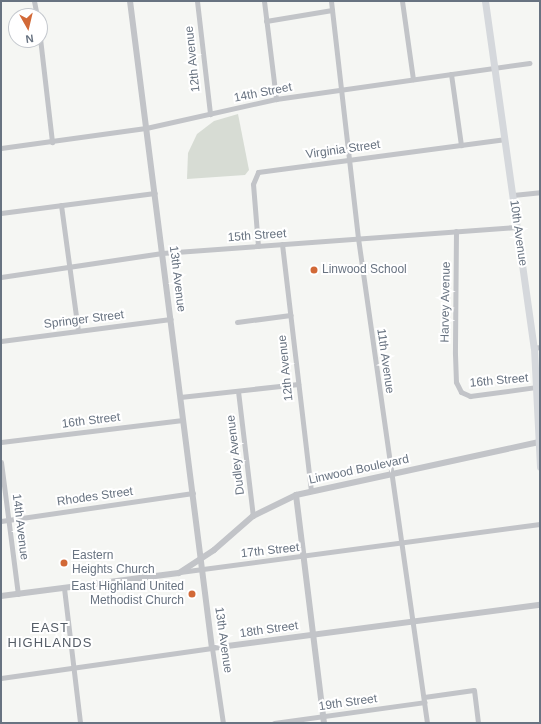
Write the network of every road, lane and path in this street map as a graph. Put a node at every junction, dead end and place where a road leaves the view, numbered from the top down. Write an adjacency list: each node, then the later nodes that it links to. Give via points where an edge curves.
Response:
1 (130, 1): 17 (street, 13th Avenue)
2 (197, 1): 16 (street, 12th Avenue)
3 (264, 1): 8 (street)
4 (331, 1): 7 (street, 11th Avenue)
5 (402, 1): 13 (street)
6 (485, 1): 11 (main road, 10th Avenue)
7 (332, 10): 8 (street); 14 (street, 11th Avenue)
8 (266, 21): 15 (street)
9 (41, 48): 19 (street)
10 (529, 63): 11 (street, 14th Street)
11 (495, 68): 12 (street, 14th Street); 18 (main road, 10th Avenue)
12 (451, 74): 13 (street, 14th Street); 20 (street)
13 (413, 79): 14 (street, 14th Street)
14 (343, 90): 15 (street, 14th Street); 22 (street, 11th Avenue)
15 (276, 99): 16 (street, 14th Street)
16 (210, 114): 17 (street, 14th Street)
17 (146, 128): 19 (street, 14th Street); 24 (street, 13th Avenue)
18 (504, 139): 20 (street, Virginia Street); 25 (main road, 10th Avenue)
19 (52, 142): 21 (street, 14th Street)
20 (461, 145): 22 (street, Virginia Street)
21 (1, 148)
22 (350, 160): 30 (street, 11th Avenue); 32 (street, Virginia Street, via 256,174)
23 (540, 192): 25 (street)
24 (154, 193): 26 (street); 33 (street, 13th Avenue)
25 (513, 196): 28 (main road, 10th Avenue)
26 (61, 205): 27 (street); 34 (street)
27 (1, 213)
28 (516, 227): 29 (street, 15th Street); 41 (main road, 10th Avenue)
29 (456, 231): 30 (street, 15th Street); 42 (street, Harvey Avenue)
30 (358, 238): 31 (street, 15th Street); 52 (street, 11th Avenue)
31 (282, 244): 32 (street, 15th Street); 36 (street, 12th Avenue)
32 (258, 246): 33 (street, 15th Street)
33 (162, 253): 34 (street, 15th Street); 37 (street, 13th Avenue)
34 (70, 268): 35 (street, 15th Street); 39 (street)
35 (1, 276)
36 (291, 315): 38 (street); 43 (street, 12th Avenue)
37 (170, 319): 39 (street, Springer Street); 46 (street, 13th Avenue)
38 (237, 322)
39 (78, 331): 40 (street, Springer Street)
40 (1, 341)
41 (537, 347): 44 (main road, 10th Avenue)
42 (456, 372): 44 (street, 16th Street, via 461,392 470,396)
43 (298, 384): 45 (street); 53 (street, 12th Avenue)
44 (537, 387): 49 (main road, 10th Avenue)
45 (238, 391): 46 (street); 56 (street, Dudley Avenue)
46 (180, 397): 47 (street, 13th Avenue)
47 (183, 420): 48 (street, 16th Street); 54 (street, 13th Avenue)
48 (1, 442)
49 (540, 442): 51 (main road, 10th Avenue); 52 (street, Linwood Boulevard)
50 (1, 462): 58 (street, 14th Avenue)
51 (540, 467)
52 (390, 476): 53 (street, Linwood Boulevard); 60 (street, 11th Avenue)
53 (311, 490): 55 (street, Linwood Boulevard)
54 (193, 493): 58 (street, Rhodes Street); 62 (street, 13th Avenue)
55 (296, 495): 56 (street, Linwood Boulevard); 61 (street)
56 (253, 516): 62 (street, Linwood Boulevard)
57 (1, 520): 58 (street, Rhodes Street)
58 (9, 520): 66 (street, 14th Avenue)
59 (540, 524): 60 (street, 17th Street)
60 (402, 543): 61 (street, 17th Street); 69 (street, 11th Avenue)
61 (304, 558): 63 (street, 17th Street); 70 (street)
62 (201, 560): 63 (street, 13th Avenue); 64 (street)
63 (202, 569): 64 (street, 17th Street); 71 (street, 13th Avenue)
64 (179, 572): 65 (street, 17th Street)
65 (64, 588): 66 (street, 17th Street); 72 (street)
66 (18, 594): 67 (street, 17th Street)
67 (1, 596)
68 (540, 605): 69 (street, 18th Street)
69 (413, 622): 70 (street, 18th Street); 74 (street, 11th Avenue)
70 (312, 635): 71 (street, 18th Street); 75 (street)
71 (212, 648): 72 (street, 18th Street); 77 (street, 13th Avenue)
72 (73, 668): 73 (street, 18th Street); 76 (street)
73 (1, 678)
74 (425, 699): 75 (street, 19th Street); 79 (street, 11th Avenue); 80 (street, 19th Street, via 474,690)
75 (324, 720): 78 (street, 19th Street)
76 (80, 723)
77 (223, 723)
78 (274, 723)
79 (427, 723)
80 (478, 723)

